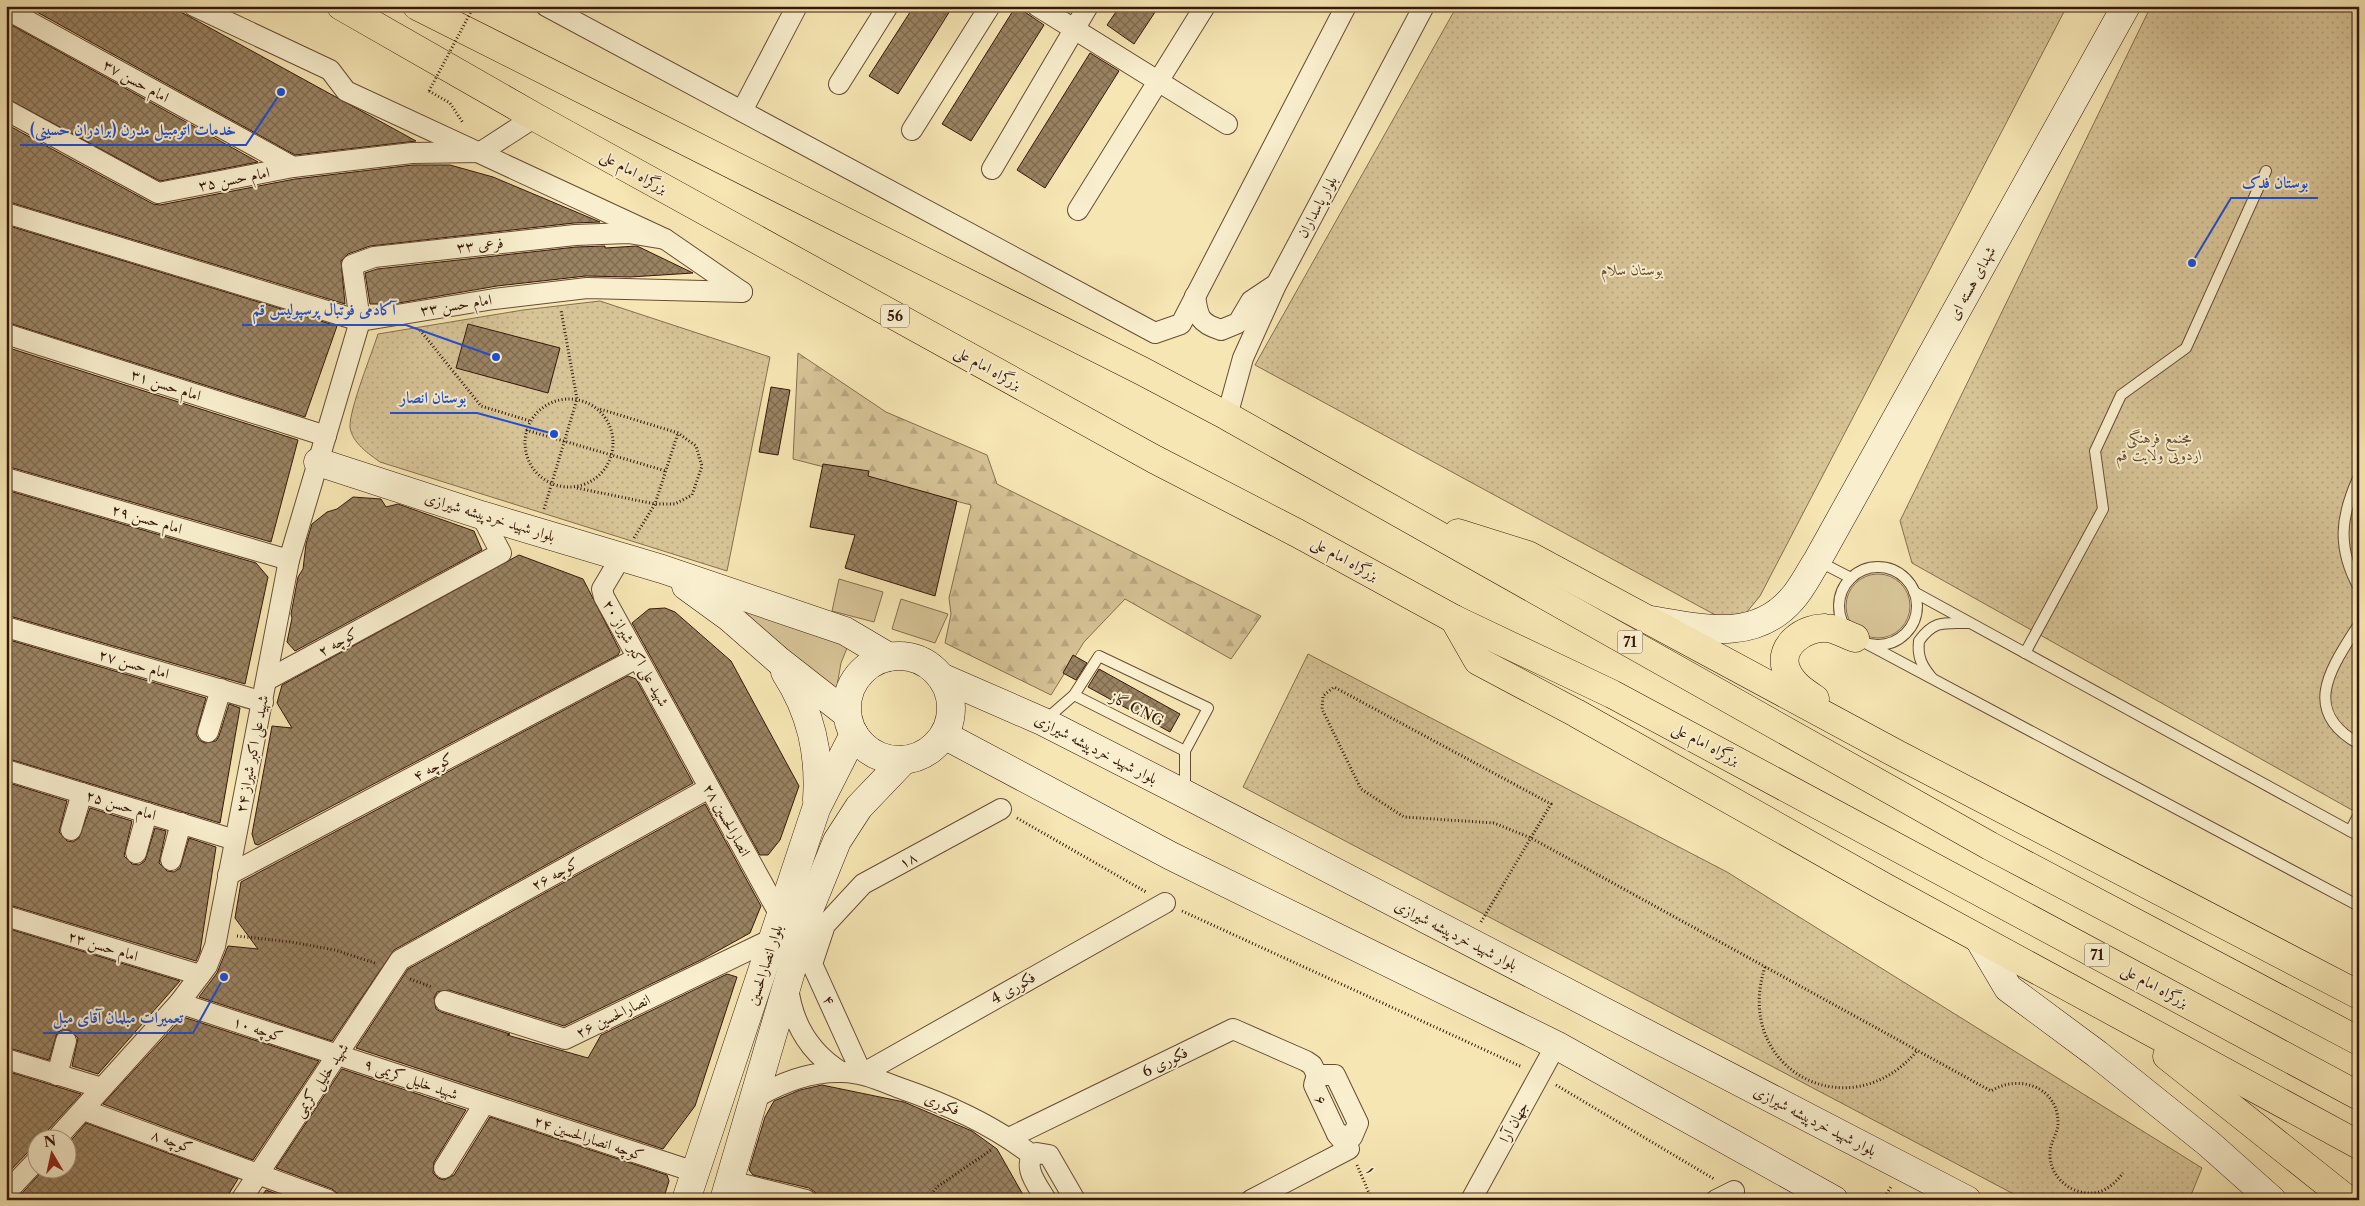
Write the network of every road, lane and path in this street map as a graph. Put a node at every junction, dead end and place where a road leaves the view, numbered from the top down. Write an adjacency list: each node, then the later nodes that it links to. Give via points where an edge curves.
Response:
1 (194, 6): 25 (street, via 330,70 346,91)
2 (341, 6): 22 (highway, بزرگراه امام علی / 56)
3 (417, 6): 40 (highway)
4 (474, 6): 19 (path, bridge, via 430,92)
5 (546, 6): 21 (street)
6 (797, 6): 21 (street)
7 (888, 6): 18 (street)
8 (990, 6): 24 (street)
9 (1037, 6): 16 (street)
10 (1088, 6): 16 (street)
11 (1205, 6): 17 (street)
12 (1346, 6): 34 (street)
13 (1424, 6): 32 (street, بلوار پاسداران)
14 (2126, 6): 58 (street, شهدای هسته ای)
15 (6, 9): 26 (street, امام حسن ۳۷)
16 (1074, 30): 17 (street); 27 (street)
17 (1158, 82): 23 (street); 29 (street)
18 (838, 84)
19 (450, 103)
20 (6, 110): 26 (street, امام حسن ۳۵, via 158,193)
21 (742, 111): 34 (street, via 1155,332 1181,324)
22 (535, 117): 25 (street); 63 (highway, بزرگراه امام علی / 56, via 1154,459)
23 (1227, 124)
24 (912, 130)
25 (481, 152): 26 (street, امام حسن ۳۵, via 412,153); 31 (street)
26 (293, 167)
27 (992, 169)
28 (2266, 172): 69 (lane, via 2186,348 2121,395 2095,451 2103,509)
29 (1078, 210)
30 (6, 213): 36 (street, امام حسن ۳۳)
31 (665, 239): 33 (street, امام حسن ۳۳, via 742,292 587,288); 36 (street, فرعی ۳۳, via 628,233 575,235 374,257 352,265)
32 (1276, 285): 34 (street, via 1251,301 1238,324 1221,330 1203,322 1198,315); 40 (street, بلوار پاسداران, via 1243,358)
33 (558, 292): 35 (street, امام حسن ۳۳); 38 (path)
34 (1195, 296)
35 (407, 313): 36 (street, امام حسن ۳۳); 41 (path, via 481,406)
36 (360, 321): 44 (street, شهید علی اکبر شیراز ۲۴)
37 (6, 334): 44 (street, امام حسن ۳۱)
38 (578, 399): 39 (path); 41 (path, via 559,399 543,407); 50 (path)
39 (599, 408): 43 (path); 45 (path, via 613,430)
40 (1227, 416): 54 (highway)
41 (530, 421): 42 (path)
42 (526, 430): 45 (path); 50 (path, via 525,452 534,471)
43 (678, 433): 47 (path); 52 (path, via 696,446 702,466 692,495 675,504)
44 (326, 436): 46 (street, شهید علی اکبر شیراز ۲۴)
45 (614, 455): 47 (path); 51 (path, via 600,477)
46 (318, 462): 53 (street, بلوار شهید خردپیشه شیرازی); 57 (street, شهید علی اکبر شیراز ۲۴)
47 (666, 471): 52 (path)
48 (2359, 476): 61 (lane, via 2346,509 2343,533 2345,556)
49 (6, 478): 57 (street, امام حسن ۲۹)
50 (551, 484): 51 (path); 55 (path)
51 (577, 488): 52 (path)
52 (655, 504): 56 (path)
53 (481, 515): 55 (street, بلوار شهید خردپیشه شیرازی); 74 (street, کوچه ۲, via 501,553)
54 (1406, 516): 64 (highway, via 1528,554); 121 (highway, 71, via 1990,846)
55 (537, 532): 56 (street, بلوار شهید خردپیشه شیرازی)
56 (621, 557): 59 (street, بلوار شهید خردپیشه شیرازی); 71 (street, شهید علی اکبر شیراز ۲۰, via 602,589)
57 (289, 560): 74 (street, شهید علی اکبر شیراز ۲۴)
58 (1817, 561): 60 (lane); 64 (street, شهدای هسته ای, via 1793,599 1781,610 1742,628 1716,630)
59 (662, 570): 70 (street, بلوار شهید خردپیشه شیرازی, via 845,631); 72 (street, بلوار شهید خردپیشه شیرازی, via 730,618)
60 (1851, 578): 62 (lane, via 1874,567 1887,568 1908,581); 68 (lane, via 1839,602 1840,616)
61 (2359, 588)
62 (1914, 592): 65 (lane); 68 (lane, via 1915,617 1901,637 1878,645)
63 (1454, 619): 110 (highway, via 1478,661); 132 (highway, بزرگراه امام علی / 71, via 1612,694)
64 (1650, 620): 83 (highway)
65 (1969, 623): 69 (lane); 75 (lane, via 1942,622 1933,626 1919,641 1919,657 1924,669)
66 (2359, 624): 85 (lane, via 2329,676 2325,702 2334,726 2342,735)
67 (6, 627): 76 (street, امام حسن ۲۷)
68 (1855, 638): 75 (lane); 83 (highway, via 1827,628 1807,630 1794,639 1787,654 1786,668 1795,684)
69 (2024, 653): 98 (lane)
70 (889, 657): 73 (street, via 901,656 924,662); 81 (street, via 869,665 854,682 847,703)
71 (637, 658): 80 (street, شهید علی اکبر شیراز ۲۰); 103 (street, کوچه ۴)
72 (778, 660): 81 (street, بلوار شهید خردپیشه شیرازی); 92 (street, via 809,719 817,752)
73 (941, 677): 79 (street, بلوار شهید خردپیشه شیرازی); 84 (street, via 951,706)
74 (267, 680): 78 (street, شهید علی اکبر شیراز ۲۴)
75 (1936, 681): 105 (lane)
76 (220, 690): 78 (street, امام حسن ۲۷); 82 (street)
77 (1074, 695): 79 (lane); 86 (lane, گاز CNG); 86 (lane, via 1099,656 1208,708)
78 (263, 702): 100 (street, شهید علی اکبر شیراز ۲۴)
79 (1044, 722): 91 (street, بلوار شهید خردپیشه شیرازی)
80 (674, 723): 89 (street, انصارالحسین ۲۸)
81 (850, 724): 87 (street, via 866,749 884,758); 92 (street, بلوار انصارالحسین)
82 (208, 732)
83 (1858, 732): 116 (highway)
84 (944, 735): 87 (street, via 927,752); 122 (street, via 1171,856)
85 (2359, 744)
86 (1185, 750): 91 (lane)
87 (904, 760): 115 (street, بلوار انصارالحسین, via 845,826 809,910)
88 (6, 770): 90 (street, امام حسن ۲۵)
89 (709, 788): 108 (street, انصارالحسین ۲۸); 112 (street, کوچه ۲۶)
90 (82, 793): 94 (street, امام حسن ۲۵); 97 (street)
91 (1185, 794): 111 (street, بلوار شهید خردپیشه شیرازی)
92 (816, 809): 108 (street, بلوار انصارالحسین)
93 (1001, 809): 104 (path); 107 (street, ۱۸, via 863,884)
94 (147, 813): 96 (street, امام حسن ۲۵); 101 (street)
95 (2359, 814): 98 (lane)
96 (181, 824): 100 (street, امام حسن ۲۵); 102 (street)
97 (71, 830)
98 (2354, 834)
99 (1531, 838): 99 (path, via 1551,804 1334,687 1323,696 1322,709 1361,789 1404,817 1494,823); 111 (path); 113 (path)
100 (235, 840): 103 (street, شهید علی اکبر شیراز ۲۴)
101 (136, 853)
102 (171, 860)
103 (228, 875): 109 (street, شهید علی اکبر شیراز ۲۴)
104 (1164, 903): 128 (street, فکوری 4); 130 (path)
105 (2359, 906)
106 (6, 916): 114 (street, امام حسن ۲۳)
107 (825, 925): 128 (street, ۴, via 812,964)
108 (778, 927): 117 (street, انصارالحسین ۲۶, via 565,1040); 143 (street, بلوار انصارالحسین)
109 (217, 934): 112 (path, via 291,942); 114 (street, شهید علی اکبر شیراز ۲۴, via 207,966)
110 (1979, 939): 119 (highway); 162 (street, via 2008,988 2208,1143)
111 (1470, 942): 161 (street, بلوار شهید خردپیشه شیرازی)
112 (396, 966): 117 (path, via 448,993); 124 (street, شهید خلیل کریمی)
113 (1765, 966): 123 (path); 123 (path, via 1758,996 1766,1039 1784,1063 1809,1080 1838,1088 1868,1085 1896,1072)
114 (200, 975): 118 (street, شهید علی اکبر شیراز ۲۴)
115 (788, 983): 126 (street, فکوری, via 792,1011 813,1051); 133 (street, بلوار انصارالحسین)
116 (2359, 995)
117 (445, 1001)
118 (179, 1003): 124 (street, کوچه ۱۰); 131 (street, شهید علی اکبر شیراز ۲۴)
119 (2116, 1014): 139 (highway); 148 (highway)
120 (66, 1041): 127 (street)
121 (2359, 1041)
122 (1556, 1045): 130 (street, جهان آرا); 160 (street)
123 (1917, 1051): 145 (path, via 1991,1091 2021,1082 2041,1090 2054,1104 2057,1113 2051,1163 2055,1174 2070,1188 2099,1192 2109,1188)
124 (338, 1055): 134 (street, شهید خلیل کریمی ۹); 144 (street, شهید خلیل کریمی)
125 (6, 1060): 127 (street)
126 (842, 1072): 128 (street, فکوری); 133 (street, فکوری, via 807,1075 787,1081)
127 (57, 1074): 131 (street)
128 (862, 1074): 137 (street, فکوری, via 938,1101)
129 (1317, 1075): 137 (street, فکوری 6, via 1306,1061 1233,1029); 138 (street, ۶, via 1335,1075 1358,1123 1352,1136)
130 (1540, 1076): 149 (path); 159 (street, جهان آرا)
131 (102, 1088): 135 (street, شهید علی اکبر شیراز ۲۴)
132 (2359, 1096)
133 (755, 1098): 146 (street, بلوار انصارالحسین)
134 (484, 1104): 141 (street); 143 (street, کوچه انصارالحسین ۲۴)
135 (84, 1110): 136 (street, شهید علی اکبر شیراز ۲۴); 144 (street, کوچه ۸)
136 (67, 1128)
137 (1010, 1138): 140 (street, فکوری); 154 (path, via 937,1187)
138 (1343, 1141): 157 (street); 158 (path, ۱)
139 (2359, 1145)
140 (1033, 1156): 155 (street, via 1029,1162 1030,1170); 156 (street, فکوری, via 1049,1155)
141 (444, 1168)
142 (28, 1170): 147 (street)
143 (695, 1172): 152 (street, بلوار انصارالحسین)
144 (260, 1173): 150 (street, شهید خلیل کریمی); 151 (street, کوچه ۸)
145 (2123, 1173)
146 (727, 1190): 153 (street)
147 (6, 1193)
148 (2341, 1193)
149 (1725, 1195)
150 (242, 1200)
151 (328, 1200)
152 (686, 1200)
153 (806, 1200)
154 (927, 1200)
155 (1046, 1200)
156 (1075, 1200)
157 (1251, 1200)
158 (1372, 1200)
159 (1471, 1200)
160 (1834, 1200)
161 (1967, 1200)
162 (2272, 1200)

